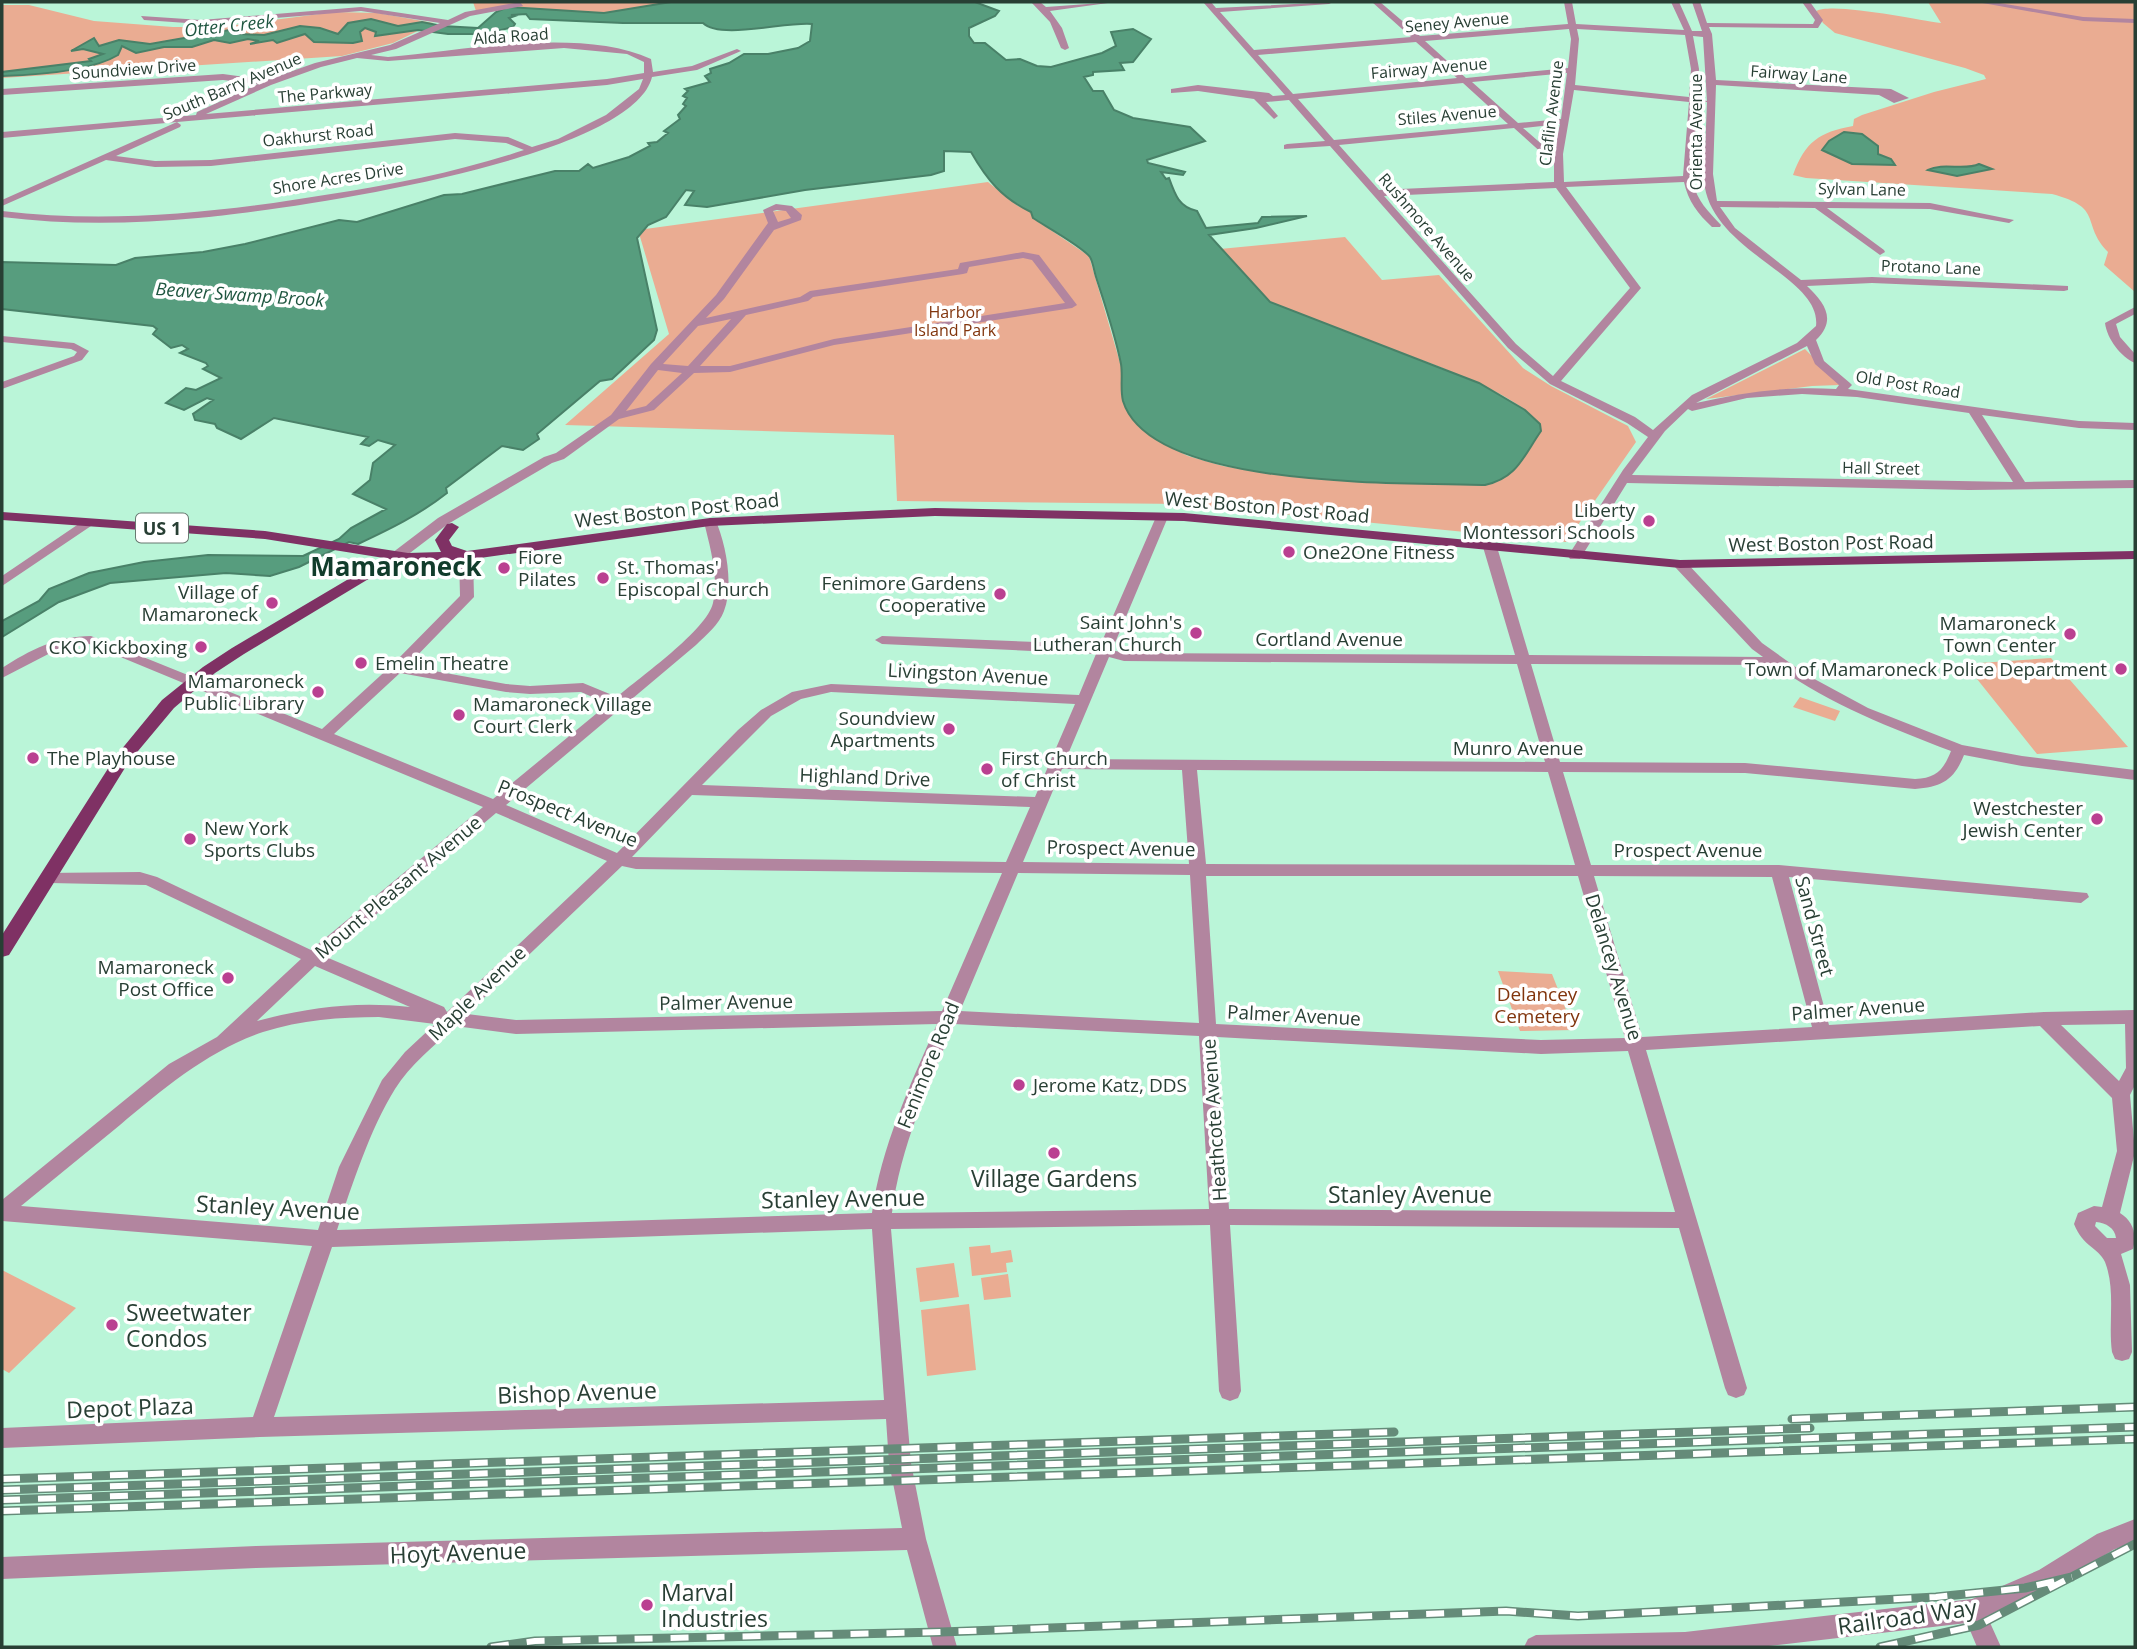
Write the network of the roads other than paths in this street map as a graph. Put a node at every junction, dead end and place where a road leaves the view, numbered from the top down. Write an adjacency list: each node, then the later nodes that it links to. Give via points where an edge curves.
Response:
1 (1035, 2): 12 (street)
2 (1111, 2): 12 (street)
3 (1329, 2): 11 (street)
4 (1376, 2): 19 (street)
5 (1568, 2): 16 (street, Claflin Avenue)
6 (1675, 2): 18 (street, Orienta Avenue)
7 (1696, 2): 17 (street, Orienta Avenue)
8 (1806, 2): 17 (street, Seney Avenue, via 1818,24)
9 (1981, 2): 14 (street, via 2083,19)
10 (520, 4): 15 (street, South Barry Avenue)
11 (1211, 6): 22 (street, Rushmore Avenue)
12 (1046, 9): 20 (street)
13 (144, 18): 15 (street, via 201,22 361,9)
14 (2135, 21)
15 (445, 23): 23 (street, South Barry Avenue, via 411,40)
16 (1574, 26): 18 (street, Seney Avenue); 19 (street, Seney Avenue); 24 (street, Claflin Avenue)
17 (1707, 30): 18 (street, Seney Avenue); 27 (street, Orienta Avenue)
18 (1689, 33): 36 (street, Orienta Avenue)
19 (1419, 40): 22 (street, Seney Avenue); 26 (street)
20 (1065, 48)
21 (737, 51): 25 (street, The Parkway, via 694,68)
22 (1251, 53): 34 (street, Rushmore Avenue)
23 (358, 56): 25 (street, Alda Road, via 388,59 590,45 639,53 648,61); 28 (street, South Barry Avenue)
24 (1572, 70): 26 (street, Fairway Avenue); 29 (street, Claflin Avenue)
25 (649, 75): 31 (street, The Parkway); 48 (street, Shore Acres Drive, via 643,89 621,111 585,131)
26 (1464, 79): 34 (street, Fairway Avenue); 42 (street)
27 (1712, 82): 32 (street, Fairway Lane); 37 (street, Orienta Avenue)
28 (268, 83): 30 (street, Soundview Drive, via 223,77); 38 (street, South Barry Avenue)
29 (1570, 87): 36 (street); 41 (street, Claflin Avenue)
30 (2, 92)
31 (457, 92): 38 (street, The Parkway); 40 (street, The Parkway)
32 (1884, 93)
33 (1167, 94): 35 (street, Fairway Avenue, via 1204,87)
34 (1289, 96): 35 (street, Fairway Avenue); 46 (street, Rushmore Avenue)
35 (1259, 98): 39 (street)
36 (1694, 100): 37 (street); 44 (street, Orienta Avenue)
37 (1710, 102): 45 (street, Orienta Avenue)
38 (208, 111): 40 (street, South Barry Avenue); 43 (street, The Parkway)
39 (1275, 116)
40 (188, 120): 43 (street, The Parkway); 49 (street, South Barry Avenue)
41 (1564, 121): 42 (street, Stiles Avenue); 50 (street, Claflin Avenue)
42 (1515, 125): 46 (street, Stiles Avenue); 50 (street)
43 (2, 132)
44 (1693, 136): 45 (street); 51 (street, Orienta Avenue)
45 (1710, 138): 52 (street, Orienta Avenue)
46 (1332, 142): 47 (street, Stiles Avenue); 54 (street, Rushmore Avenue)
47 (1287, 147)
48 (532, 150): 49 (street, Oakhurst Road, via 508,140 475,135 211,163 155,164); 58 (street, Shore Acres Drive, via 403,184 200,215 42,220)
49 (106, 157): 55 (street, South Barry Avenue)
50 (1558, 163): 53 (street, Claflin Avenue)
51 (1688, 178): 52 (street); 53 (street); 60 (street, Orienta Avenue, via 1693,201)
52 (1709, 178): 56 (street, Orienta Avenue)
53 (1559, 183): 54 (street); 73 (street, Claflin Avenue, via 1636,288)
54 (1377, 193): 73 (street, Rushmore Avenue, via 1512,346)
55 (2, 203)
56 (1713, 204): 57 (street, Sylvan Lane); 63 (street, Orienta Avenue, via 1741,237)
57 (1817, 205): 59 (street, Sylvan Lane, via 1930,206); 62 (street)
58 (2, 214)
59 (2009, 220)
60 (1716, 225)
61 (770, 228): 67 (street, via 720,297)
62 (1880, 252)
63 (1796, 283): 64 (street, Protano Lane, via 1872,280); 69 (street, Orienta Avenue, via 1812,297 1823,319 1821,329)
64 (2064, 288)
65 (2135, 310): 70 (street, via 2110,323 2110,328)
66 (742, 313): 67 (street); 72 (street); 72 (street, via 810,294 963,271 964,265 1023,255 1035,257 1072,305 834,342 730,369)
67 (694, 324): 71 (street)
68 (2, 339): 74 (street, via 74,346 83,351 78,358)
69 (1810, 339): 75 (street, via 1819,362 1846,385); 77 (street, via 1696,397)
70 (2135, 360)
71 (654, 366): 72 (street); 78 (street)
72 (691, 370): 78 (street, via 650,408)
73 (1554, 382): 80 (street, Rushmore Avenue)
74 (2, 386)
75 (1841, 390): 76 (street, Old Post Road); 77 (street, Old Post Road, via 1745,394)
76 (1974, 411): 79 (street, Old Post Road); 84 (street)
77 (1677, 412): 80 (street)
78 (615, 417): 81 (street)
79 (2135, 425)
80 (1654, 436): 82 (street)
81 (560, 456): 89 (street, via 562,460 553,468); 92 (street, via 443,521)
82 (1626, 479): 84 (street, Hall Street); 94 (street)
83 (2135, 484): 84 (street, Hall Street)
84 (2021, 485)
85 (2, 516): 88 (main road, US 1)
86 (1162, 517): 87 (main road, West Boston Post Road / US 1, via 935,512); 90 (main road, West Boston Post Road / US 1); 98 (street, Fenimore Road)
87 (709, 522): 93 (main road, West Boston Post Road / US 1); 106 (street, Mount Pleasant Avenue, via 719,554 717,612 691,642)
88 (86, 523): 92 (main road, US 1, via 265,535); 96 (street)
89 (452, 527): 92 (street); 93 (main road, via 442,540 446,549)
90 (1490, 547): 94 (main road, West Boston Post Road / US 1); 99 (street, Delancey Avenue)
91 (2135, 555): 95 (main road, West Boston Post Road / US 1)
92 (397, 556): 93 (main road, West Boston Post Road / US 1); 103 (main road, via 238,650)
93 (466, 556): 101 (street, via 467,597)
94 (1576, 556): 95 (main road, West Boston Post Road / US 1)
95 (1680, 564): 100 (street)
96 (2, 582)
97 (883, 640): 98 (street, Cortland Avenue)
98 (1104, 652): 99 (street, Cortland Avenue, via 1124,657); 105 (street, Fenimore Road)
99 (1522, 660): 100 (street, Cortland Avenue); 111 (street, Delancey Avenue)
100 (1776, 661): 108 (street, via 1863,711)
101 (397, 668): 106 (street, via 506,688 583,688); 107 (street)
102 (2, 674): 103 (street, Prospect Avenue, via 74,638 91,640)
103 (195, 682): 107 (street, Prospect Avenue); 121 (main road, via 168,705 122,760)
104 (852, 688): 105 (street, Livingston Avenue); 113 (street, Maple Avenue, via 813,690 766,713)
105 (1083, 700): 109 (street, Fenimore Road)
106 (619, 703): 115 (street, Mount Pleasant Avenue)
107 (324, 734): 115 (street, Prospect Avenue)
108 (1959, 749): 111 (street, Munro Avenue, via 1952,772 1926,784 1745,768); 112 (street)
109 (1056, 764): 110 (street, Munro Avenue); 114 (street, Fenimore Road)
110 (1189, 766): 111 (street, Munro Avenue); 118 (street, Heathcote Avenue)
111 (1555, 768): 119 (street, Delancey Avenue)
112 (2135, 775)
113 (690, 790): 114 (street, Highland Drive); 116 (street, Maple Avenue)
114 (1039, 802): 117 (street, Fenimore Road)
115 (495, 806): 116 (street, Prospect Avenue); 124 (street, Mount Pleasant Avenue)
116 (617, 859): 117 (street, Prospect Avenue, via 680,866); 127 (street, Maple Avenue)
117 (1013, 867): 118 (street, Prospect Avenue); 125 (street, Fenimore Road)
118 (1198, 870): 119 (street, Prospect Avenue); 129 (street, Heathcote Avenue)
119 (1585, 870): 120 (street, Prospect Avenue); 132 (street, Delancey Avenue)
120 (1779, 871): 122 (street, Prospect Avenue); 130 (street, Sand Street)
121 (50, 877): 123 (main road); 124 (street, Palmer Avenue, via 145,879)
122 (2081, 897)
123 (2, 950)
124 (313, 958): 127 (street, Palmer Avenue); 131 (street, Mount Pleasant Avenue)
125 (947, 1017): 127 (street, Palmer Avenue, via 573,1027 516,1027); 129 (street, Palmer Avenue); 138 (street, Fenimore Road, via 895,1148)
126 (2135, 1017): 128 (street, Palmer Avenue); 133 (street, via 2135,1068)
127 (451, 1018): 131 (street, Palmer Avenue, via 379,1010 333,1011 258,1027); 139 (street, Maple Avenue, via 388,1085 349,1167)
128 (2044, 1018): 130 (street, Palmer Avenue); 133 (street)
129 (1208, 1031): 132 (street, Palmer Avenue, via 1484,1046); 136 (street, Heathcote Avenue)
130 (1822, 1032): 132 (street, Palmer Avenue)
131 (223, 1042): 135 (street, Mount Pleasant Avenue, via 175,1069)
132 (1637, 1044): 137 (street, Delancey Avenue)
133 (2121, 1095): 134 (street)
134 (2130, 1158): 140 (street, via 2109,1216 2088,1215 2084,1224 2092,1239 2106,1246 2116,1261 2123,1288)
135 (2, 1212): 139 (street, Stanley Avenue)
136 (1220, 1217): 137 (street, Stanley Avenue); 138 (street, Stanley Avenue); 142 (street, Heathcote Avenue)
137 (1686, 1220): 141 (street, Delancey Avenue)
138 (881, 1222): 139 (street, Stanley Avenue); 143 (street, Fenimore Road)
139 (324, 1239): 144 (street, Maple Avenue)
140 (2122, 1352)
141 (1736, 1388)
142 (1230, 1391)
143 (895, 1409): 144 (street, Bishop Avenue); 147 (street, Fenimore Road)
144 (260, 1427): 145 (street, Depot Plaza)
145 (2, 1438)
146 (2135, 1530): 149 (street, Railroad Way)
147 (915, 1539): 148 (street, Hoyt Avenue); 150 (street, Fenimore Road)
148 (2, 1568)
149 (1973, 1611): 151 (street, Railroad Way, via 1685,1644); 152 (street)
150 (945, 1647)
151 (1536, 1647)
152 (1989, 1647)

